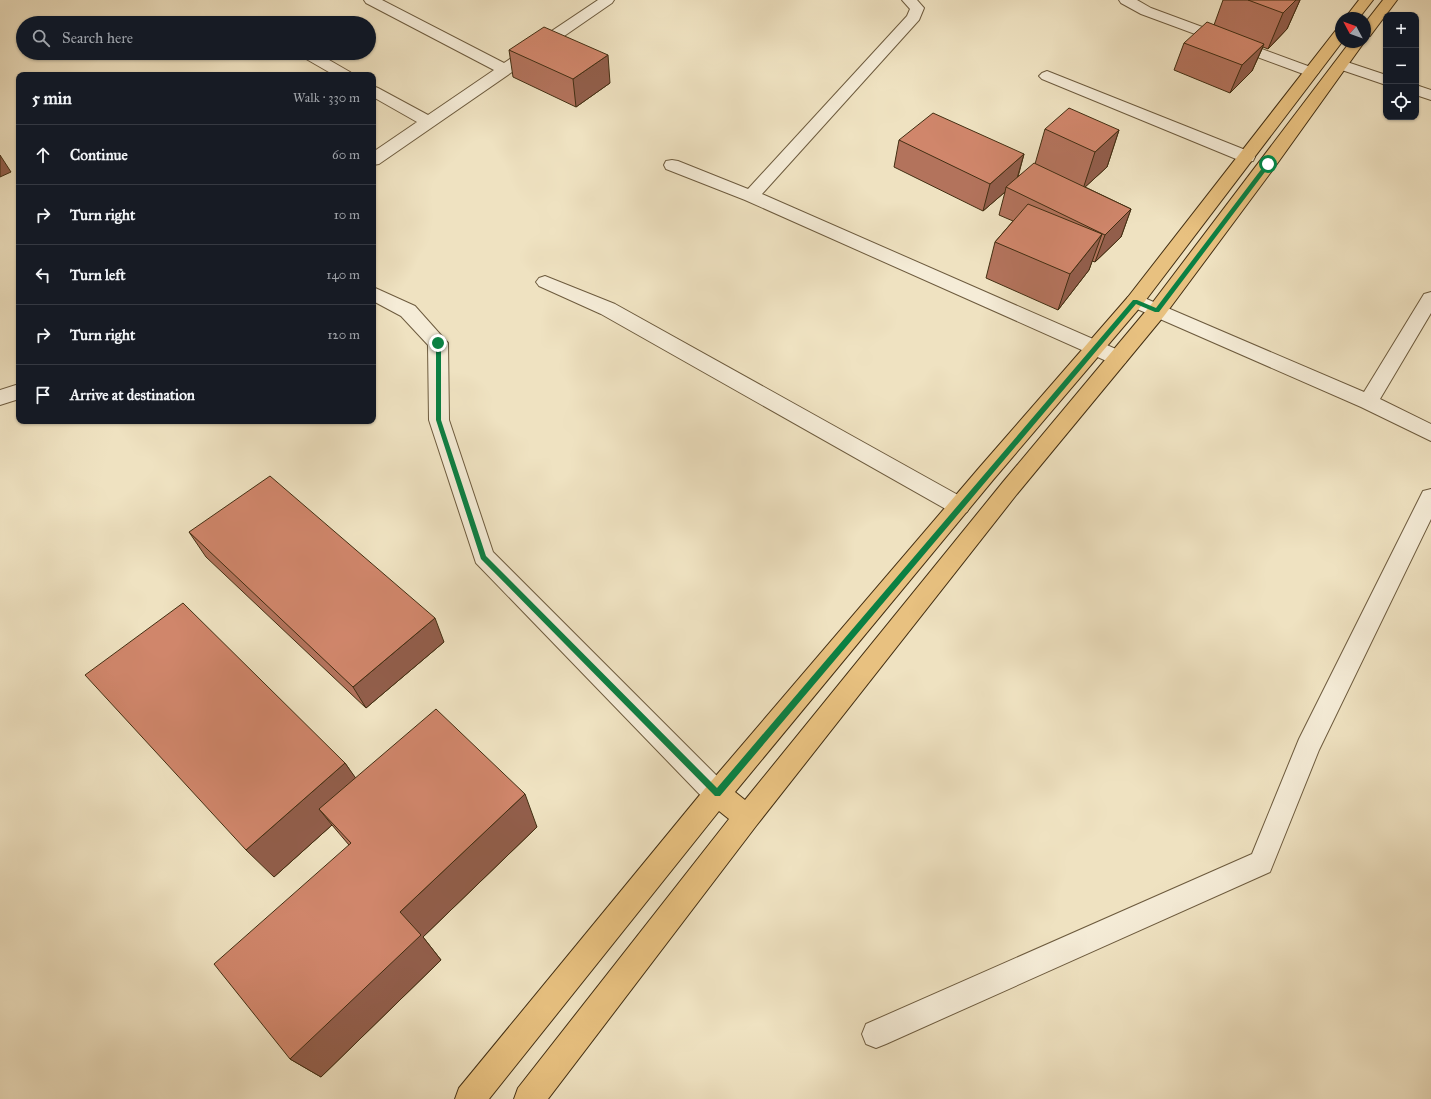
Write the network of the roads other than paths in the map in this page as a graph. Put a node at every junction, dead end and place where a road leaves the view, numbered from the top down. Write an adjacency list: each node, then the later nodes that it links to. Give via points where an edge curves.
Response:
1 (371, 0): 13 (street)
2 (607, 0): 13 (street)
3 (909, 0): 25 (street, via 917,8 914,17)
4 (1126, 0): 15 (street, via 1146,11)
5 (1366, 0): 7 (main road)
6 (1390, 0): 8 (main road)
7 (1357, 12)
8 (1371, 25)
9 (1335, 41): 15 (main road)
10 (1354, 48): 12 (main road)
11 (318, 60): 14 (street)
12 (1341, 65): 17 (street); 30 (main road)
13 (505, 70): 21 (street)
14 (340, 72)
15 (1311, 72): 22 (main road)
16 (1047, 76): 22 (street)
17 (1383, 79)
18 (1419, 91): 20 (street)
19 (376, 93): 21 (street)
20 (1431, 95)
21 (428, 122): 23 (street)
22 (1247, 157): 29 (main road)
23 (376, 158)
24 (672, 165): 25 (street)
25 (751, 196): 31 (street)
26 (545, 282): 38 (street, via 608,309)
27 (376, 295): 39 (street, via 408,311 438,343 438,420 484,557)
28 (1431, 298): 35 (street)
29 (1135, 301): 30 (street); 31 (main road)
30 (1157, 311): 32 (main road); 35 (street)
31 (1094, 348): 32 (street); 38 (main road); 39 (main road)
32 (1118, 358): 40 (main road, via 1010,488)
33 (16, 392): 34 (street)
34 (0, 398)
35 (1368, 402): 36 (street)
36 (1431, 433)
37 (1431, 497): 41 (street, via 1308,747 1260,863)
38 (959, 506): 39 (main road)
39 (723, 787): 40 (main road); 42 (main road)
40 (747, 817): 43 (main road)
41 (876, 1034)
42 (470, 1099)
43 (529, 1099)

